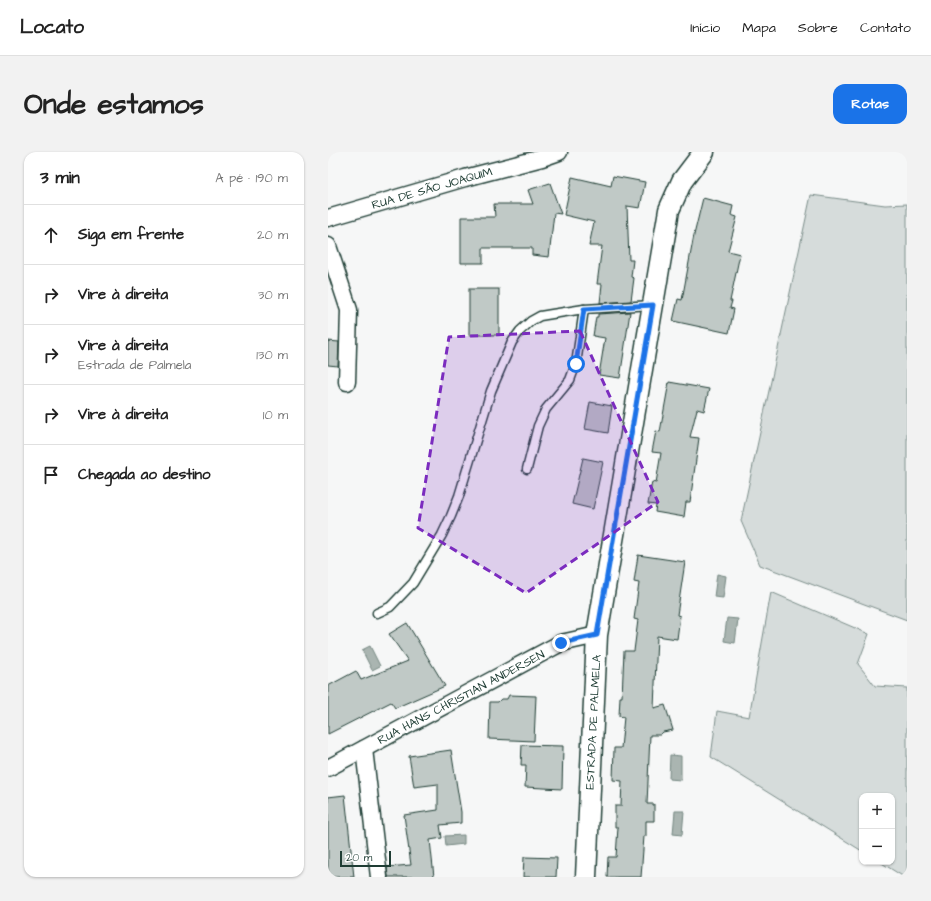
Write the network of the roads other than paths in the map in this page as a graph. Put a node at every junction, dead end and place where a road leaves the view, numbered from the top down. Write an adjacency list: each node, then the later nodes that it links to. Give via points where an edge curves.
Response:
1 (559, 152): 3 (street, RUA DE SÃO JOAQUIM)
2 (704, 152): 5 (street, ESTRADA DE PALMELA, via 682,181 669,210)
3 (328, 218)
4 (328, 246): 7 (street, via 349,310)
5 (653, 305): 6 (lane); 10 (street, ESTRADA DE PALMELA)
6 (584, 309): 8 (lane, via 576,364 570,380 546,409 538,426); 9 (lane, via 540,316 520,331 512,342 491,391 459,496 445,529 413,583 390,607)
7 (346, 382)
8 (527, 469)
9 (376, 613)
10 (597, 635): 11 (street, RUA HANS CHRISTIAN ANDERSEN, via 561,643); 14 (street, ESTRADA DE PALMELA)
11 (364, 749): 12 (street, RUA HANS CHRISTIAN ANDERSEN); 13 (street)
12 (328, 768)
13 (379, 877)
14 (586, 877)

